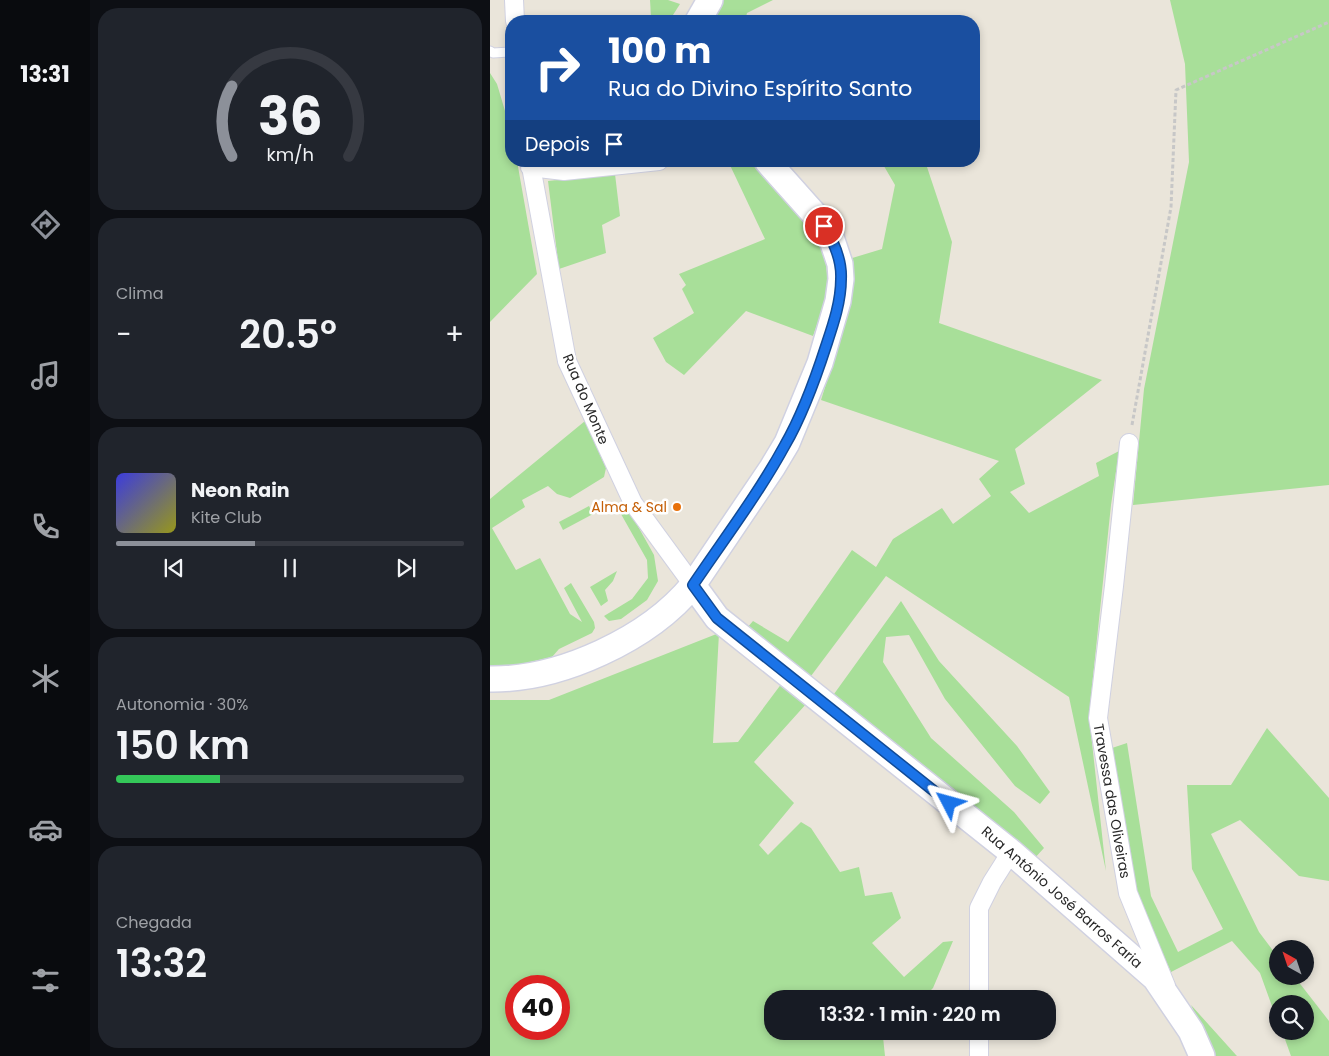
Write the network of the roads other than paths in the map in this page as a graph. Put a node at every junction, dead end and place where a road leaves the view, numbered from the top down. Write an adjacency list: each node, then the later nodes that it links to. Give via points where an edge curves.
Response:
1 (514, 0): 3 (street)
2 (710, 0): 4 (main road)
3 (515, 15)
4 (701, 15)
5 (490, 51): 6 (lane)
6 (505, 52)
7 (531, 167): 12 (street, Rua do Monte, via 567,361 633,503)
8 (545, 167): 9 (street, via 564,171)
9 (602, 167)
10 (772, 167): 12 (main road, via 831,237 840,264 838,301 820,363 786,443)
11 (1129, 443): 16 (street, Travessa das Oliveiras, via 1098,718 1128,893)
12 (693, 585): 13 (main road, via 665,615 620,643 567,666 530,677); 14 (main road, Rua António José Barros Faria, via 717,618)
13 (490, 679)
14 (1011, 852): 15 (street, via 979,908); 16 (main road, Rua António José Barros Faria, via 1155,978)
15 (979, 990)
16 (1173, 1002): 19 (main road, Rua António José Barros Faria)
17 (979, 1040): 18 (street)
18 (979, 1056)
19 (1202, 1056)

